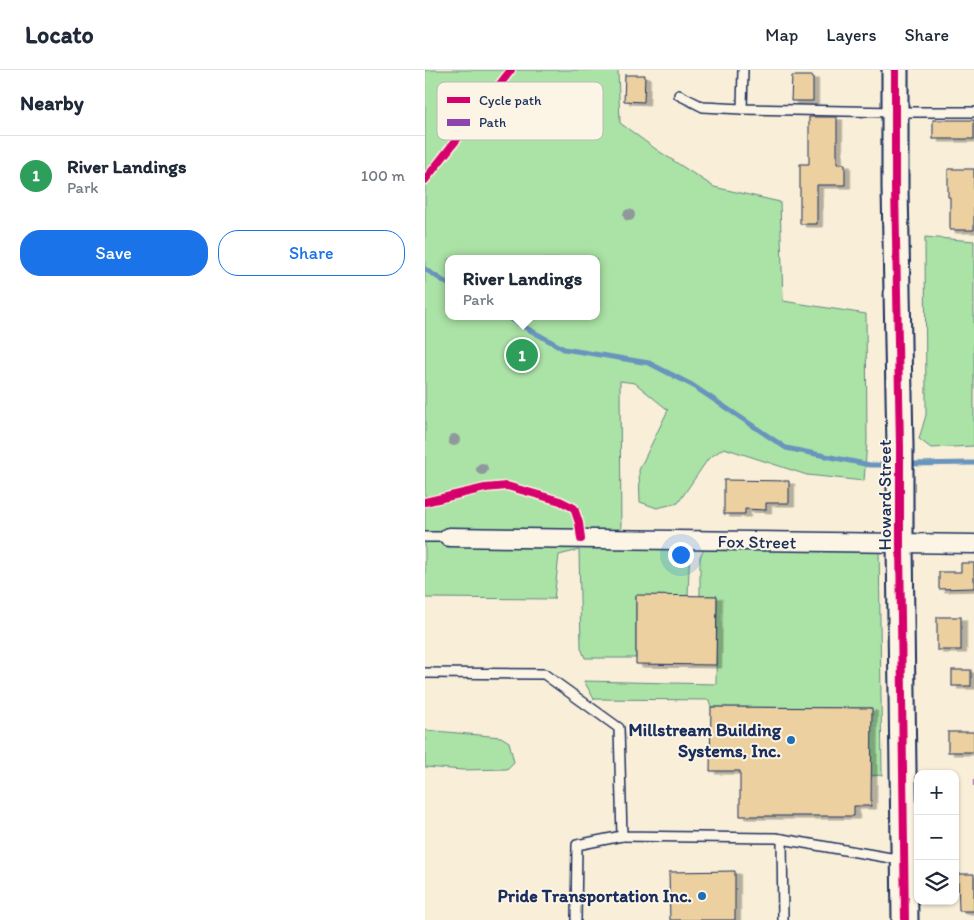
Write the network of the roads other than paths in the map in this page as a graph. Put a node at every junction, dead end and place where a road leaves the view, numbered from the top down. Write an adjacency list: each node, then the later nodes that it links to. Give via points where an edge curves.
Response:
1 (743, 70): 4 (lane)
2 (895, 70): 5 (street, Howard Street)
3 (679, 95): 4 (lane, via 703,107)
4 (743, 109): 5 (lane)
5 (895, 112): 6 (lane); 9 (street, Howard Street)
6 (974, 112)
7 (425, 537): 8 (lane)
8 (449, 538): 9 (street, Fox Street)
9 (900, 544): 10 (street, Fox Street); 14 (street, Howard Street)
10 (974, 544)
11 (425, 673): 12 (lane, via 544,674 619,728)
12 (622, 836): 13 (lane); 16 (lane, via 577,845)
13 (782, 839): 14 (lane); 17 (lane)
14 (904, 860): 15 (street, Howard Street)
15 (903, 917)
16 (576, 920)
17 (783, 920)

